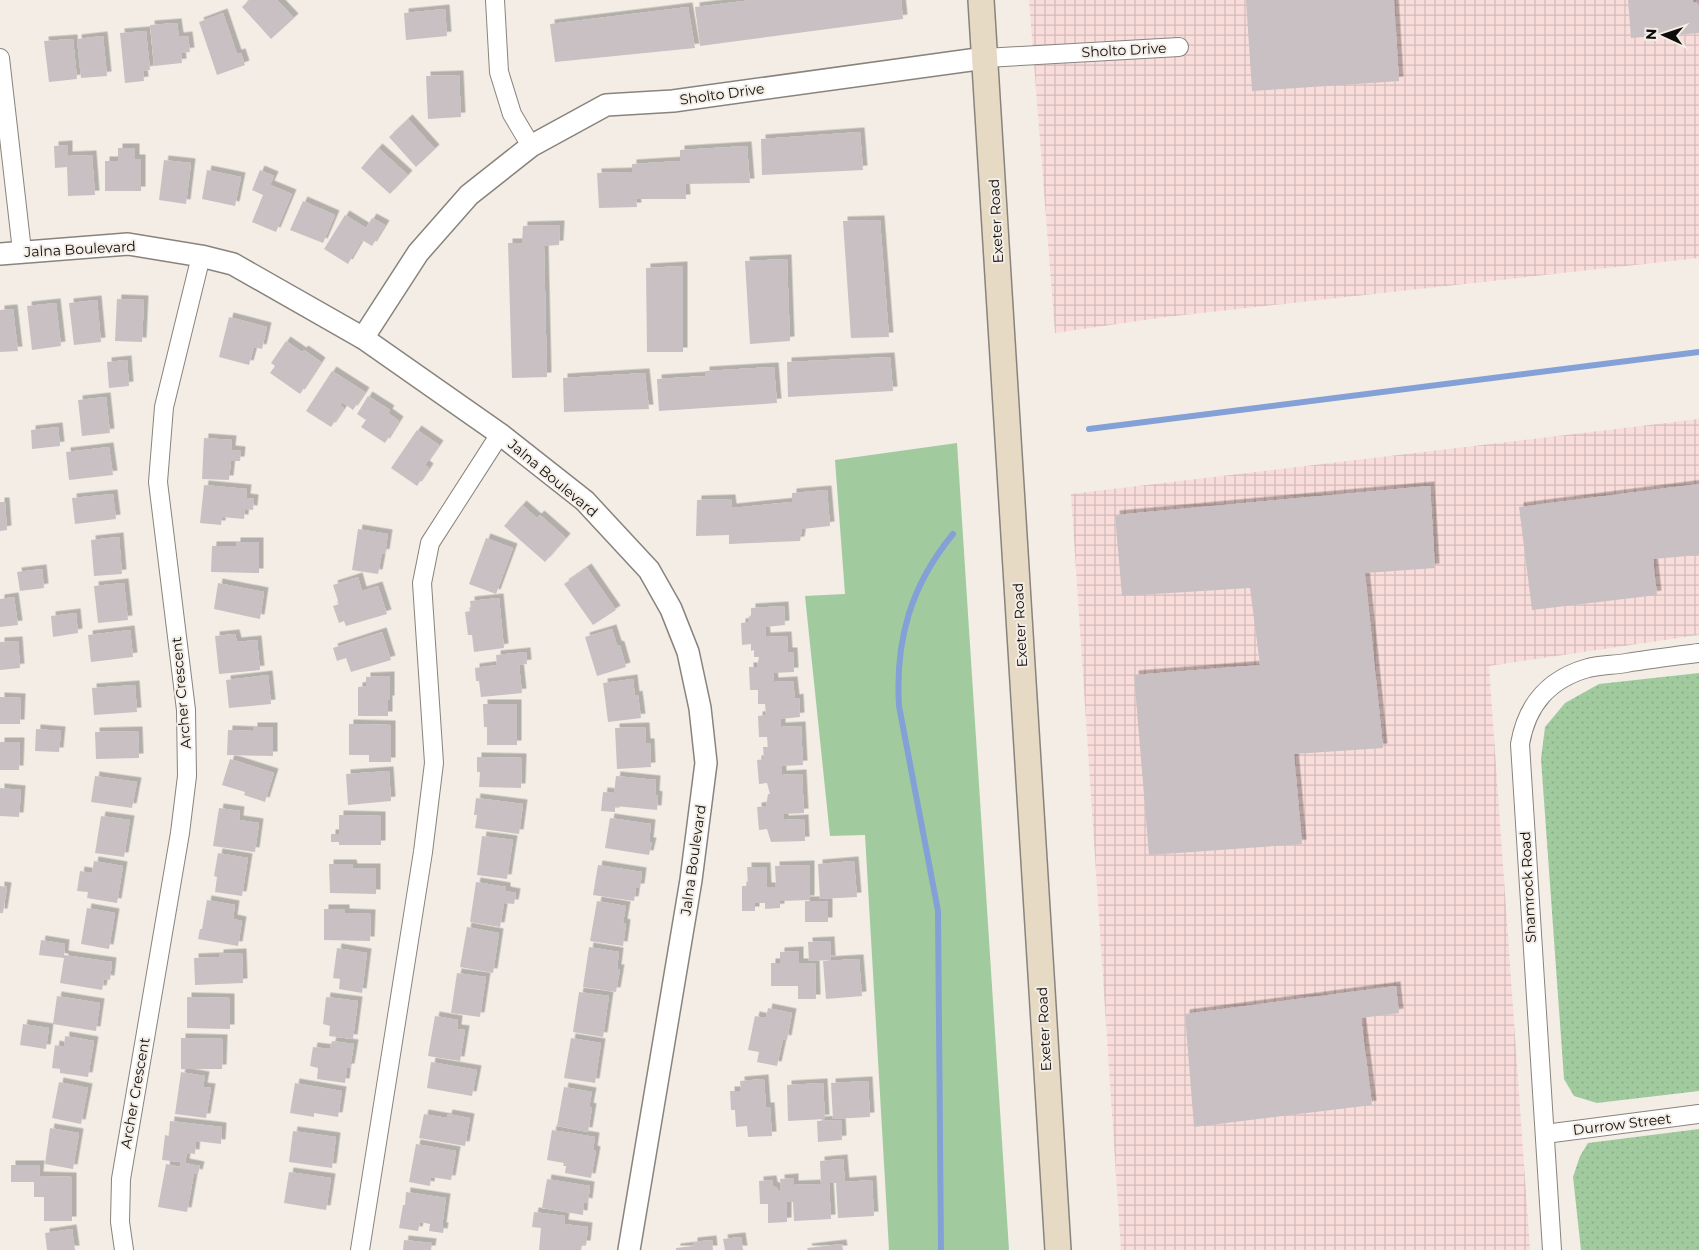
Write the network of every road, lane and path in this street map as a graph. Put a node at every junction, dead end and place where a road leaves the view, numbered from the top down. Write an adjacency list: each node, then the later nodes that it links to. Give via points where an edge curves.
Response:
1 (495, 0): 6 (street, via 499,72 512,114)
2 (981, 0): 5 (main road, Exeter Road)
3 (1179, 47): 5 (street, Sholto Drive)
4 (0, 58): 7 (street)
5 (985, 58): 6 (street, Sholto Drive, via 673,101 606,106); 18 (main road, Exeter Road)
6 (531, 146): 10 (street, Sholto Drive, via 469,196 418,253)
7 (22, 251): 8 (street, Jalna Boulevard); 9 (street, Jalna Boulevard, via 128,244)
8 (0, 254)
9 (202, 256): 10 (street, Jalna Boulevard, via 233,264); 15 (street, Archer Crescent, via 164,407 158,482 186,710 187,776 120,1179)
10 (363, 338): 11 (street, Jalna Boulevard)
11 (500, 434): 16 (street, via 430,543 422,583 434,763); 17 (street, Jalna Boulevard, via 585,501 649,570 671,609 688,652 700,708 706,763 691,880)
12 (1699, 653): 14 (street, Shamrock Road, via 1589,668 1566,676 1546,690 1531,709 1522,732 1530,924)
13 (1699, 1114): 14 (street, Durrow Street)
14 (1545, 1134): 19 (street, Shamrock Road)
15 (124, 1250)
16 (360, 1250)
17 (629, 1250)
18 (1058, 1250)
19 (1552, 1250)

